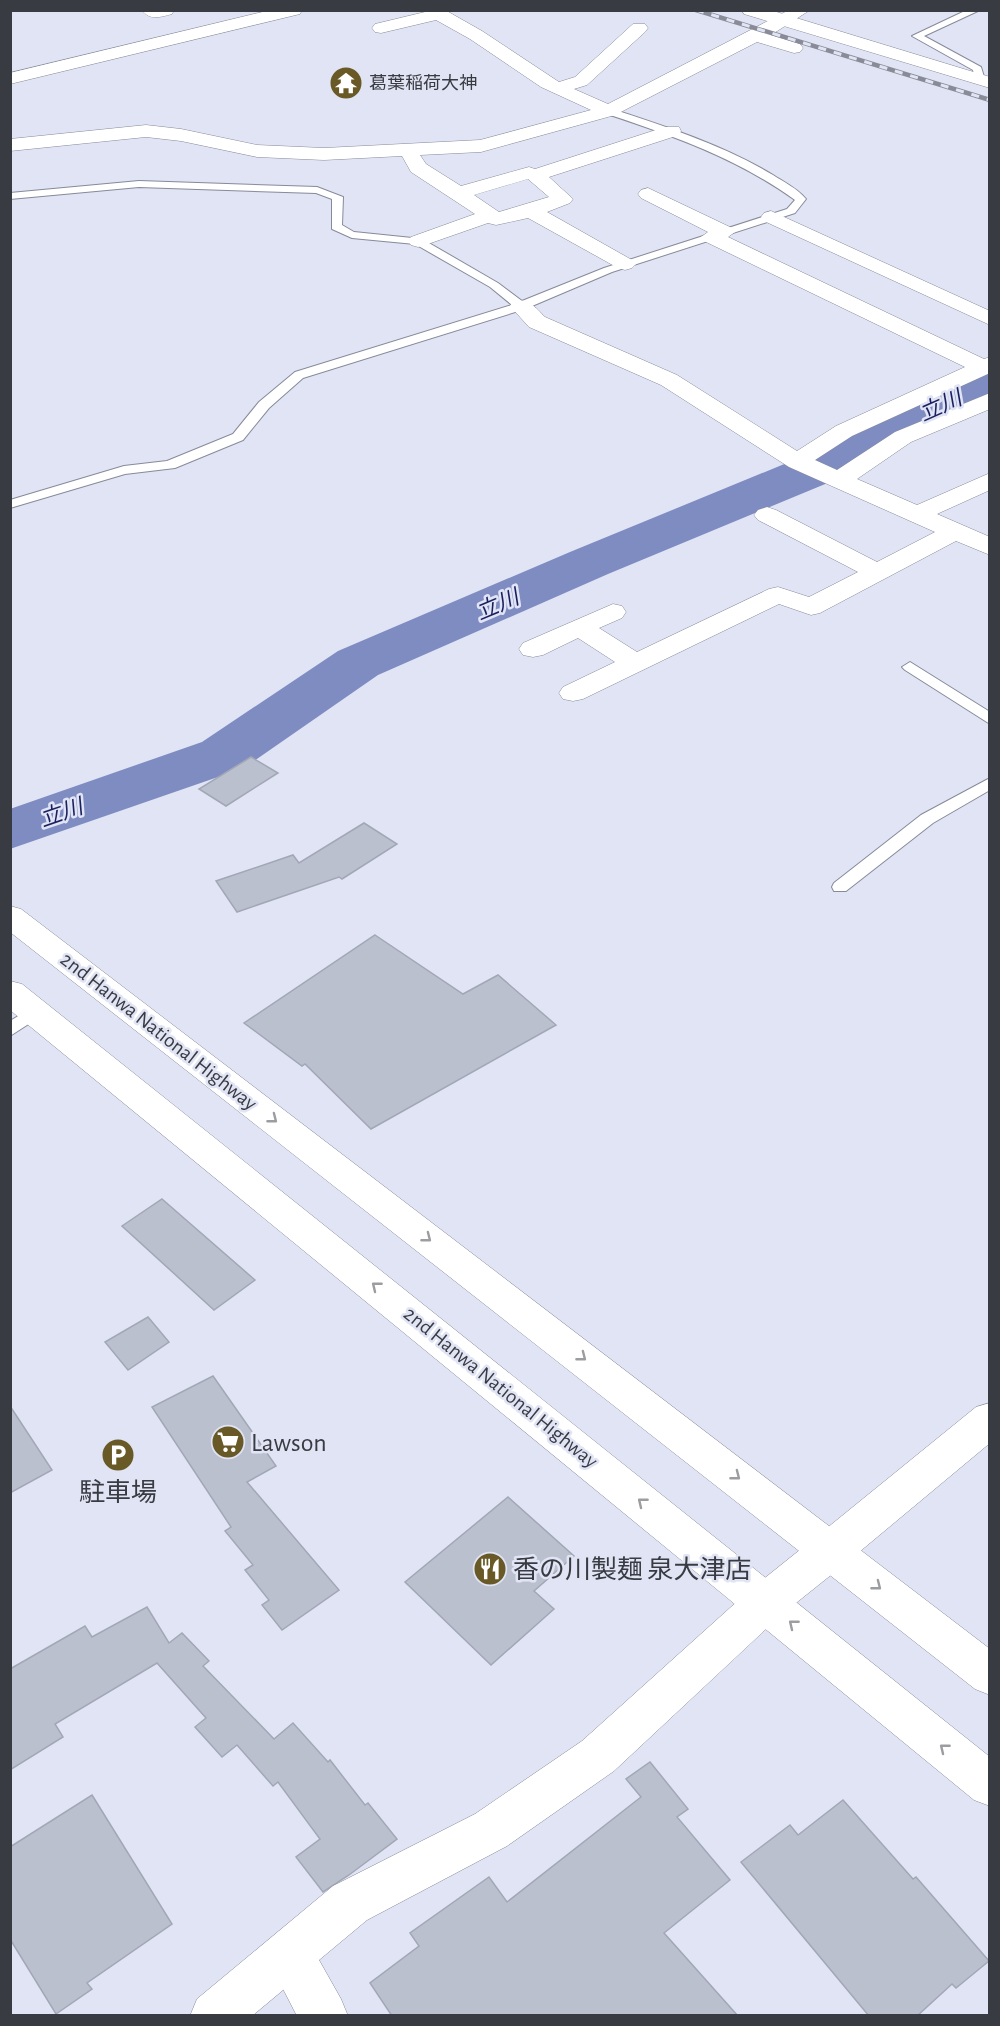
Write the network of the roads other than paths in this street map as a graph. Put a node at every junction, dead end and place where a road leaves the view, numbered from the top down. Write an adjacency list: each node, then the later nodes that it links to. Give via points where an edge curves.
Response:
1 (150, 10): 2 (main road)
2 (166, 10)
3 (294, 10): 13 (main road)
4 (750, 10): 8 (main road)
5 (802, 10): 8 (main road)
6 (976, 10): 14 (lane, via 917,36 978,69)
7 (435, 12): 11 (main road, via 376,25); 15 (main road, via 476,34)
8 (784, 21): 10 (main road); 14 (main road)
9 (639, 28): 15 (main road, via 581,81)
10 (754, 36): 12 (main road); 16 (main road)
11 (398, 37)
12 (794, 48)
13 (10, 79)
14 (985, 81)
15 (557, 88): 16 (main road)
16 (608, 111): 17 (lane); 19 (main road, via 481,146)
17 (672, 131): 20 (main road); 26 (lane, via 779,182 801,199 791,211)
18 (10, 145): 19 (main road, via 146,131 257,151 324,154)
19 (408, 150): 21 (main road, via 418,168)
20 (535, 175): 21 (main road, via 529,173); 24 (main road, via 563,199)
21 (458, 193): 25 (main road)
22 (648, 194): 27 (main road)
23 (10, 196): 28 (lane, via 139,184 317,190 338,196 336,226 352,235)
24 (531, 211): 25 (main road, via 496,219); 29 (main road)
25 (491, 215): 28 (main road)
26 (771, 217): 27 (lane); 30 (main road)
27 (718, 234): 29 (lane); 32 (main road)
28 (418, 242): 31 (lane, via 494,285)
29 (626, 264): 31 (lane)
30 (924, 289): 32 (main road); 33 (main road)
31 (521, 306): 36 (main road, via 537,322 669,380); 39 (lane, via 300,375 264,405 238,437 170,465 124,470)
32 (870, 312): 34 (main road)
33 (990, 319)
34 (984, 369): 36 (main road, via 844,431)
35 (990, 400): 37 (main road, via 903,437)
36 (797, 461): 37 (main road)
37 (832, 478): 41 (main road)
38 (990, 480): 41 (main road)
39 (10, 504)
40 (766, 515): 44 (main road)
41 (916, 515): 42 (main road)
42 (954, 532): 43 (main road); 44 (main road)
43 (990, 547)
44 (877, 572): 48 (main road, via 811,607 778,595)
45 (613, 612): 46 (main road)
46 (579, 627): 47 (main road); 48 (main road)
47 (533, 648)
48 (634, 663): 50 (main road)
49 (910, 667): 51 (lane)
50 (573, 693)
51 (990, 719)
52 (990, 783): 53 (lane, via 927,819)
53 (840, 887)
54 (10, 916): 57 (main road, 2nd Hanwa National Highway, one-way to 57)
55 (19, 1011): 58 (main road, 2nd Hanwa National Highway, one-way to 55)
56 (990, 1419): 57 (main road)
57 (831, 1550): 58 (main road); 59 (main road, 2nd Hanwa National Highway, one-way to 59)
58 (766, 1602): 60 (main road, 2nd Hanwa National Highway, one-way to 58); 61 (main road, via 598,1756 491,1830 350,1903)
59 (990, 1675)
60 (990, 1785)
61 (289, 1954): 62 (main road); 63 (main road)
62 (214, 2016)
63 (324, 2016)

